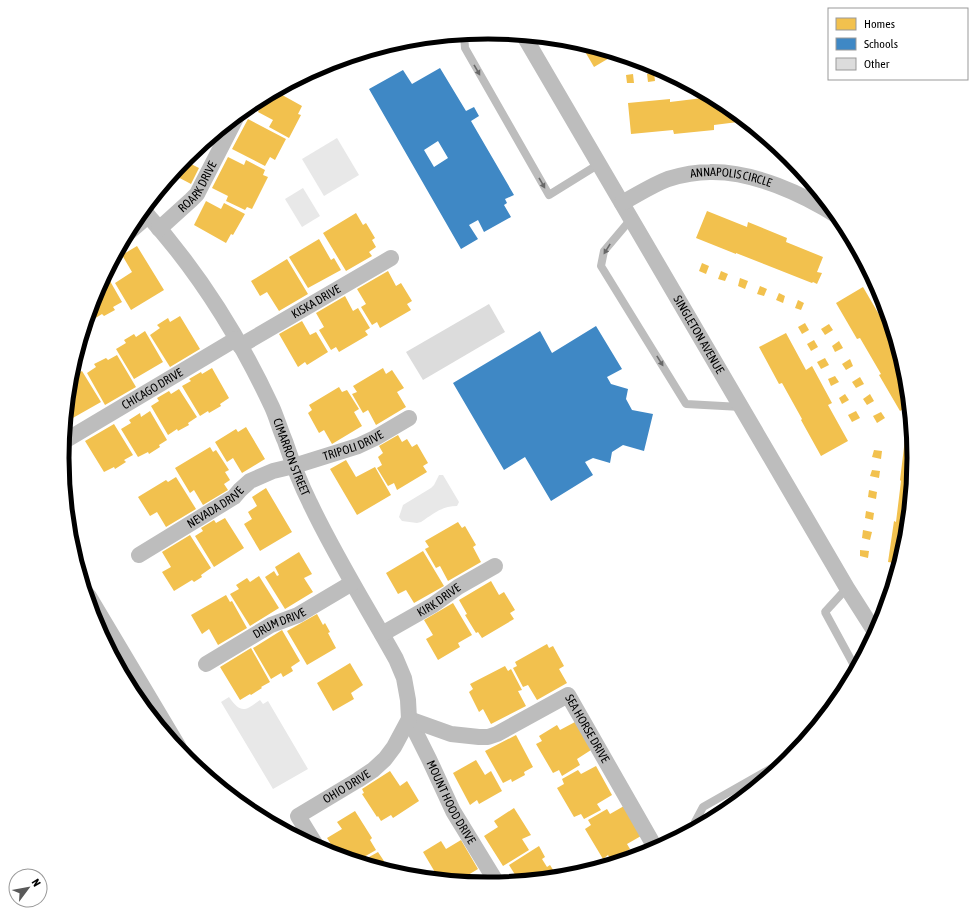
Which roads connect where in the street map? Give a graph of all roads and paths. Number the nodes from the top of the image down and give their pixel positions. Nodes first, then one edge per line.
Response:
1 (464, 40) edge
2 (527, 41) edge
3 (231, 128) edge
4 (599, 164) junction
5 (622, 203) junction
6 (824, 208) edge
7 (147, 215) edge
8 (631, 218) junction
9 (159, 228) junction
10 (391, 258) dead end
11 (238, 342) junction
12 (741, 407) junction
13 (409, 418) dead end
14 (70, 438) edge
15 (294, 466) junction
16 (139, 555) dead end
17 (495, 566) dead end
18 (352, 583) junction
19 (847, 588) junction
20 (872, 625) edge
21 (105, 628) edge
22 (382, 634) junction
23 (853, 663) edge
24 (206, 664) dead end
25 (157, 714) edge
26 (409, 719) junction
27 (766, 771) edge
28 (695, 822) edge
29 (311, 837) edge
30 (653, 843) edge
31 (493, 877) edge

1 -> 4 lane
2 - 4 street, SINGLETON AVENUE
3 - 9 street, ROARK DRIVE
4 - 5 street, SINGLETON AVENUE
5 - 6 street, ANNAPOLIS CIRCLE
5 - 8 street, SINGLETON AVENUE
7 - 9 street, CIMARRON STREET
8 - 12 street, SINGLETON AVENUE
8 -> 12 lane
9 - 11 street, CIMARRON STREET
10 - 11 street, KISKA DRIVE
11 - 14 street, CHICAGO DRIVE
11 - 15 street, CIMARRON STREET
12 - 19 street, SINGLETON AVENUE
13 - 15 street, TRIPOLI DRIVE
15 - 16 street, NEVADA DRIVE
15 - 18 street, CIMARRON STREET
17 - 22 street, KIRK DRIVE
18 - 22 street, CIMARRON STREET
18 - 24 street, DRUM DRIVE
19 - 20 street, SINGLETON AVENUE
19 - 23 lane
21 - 25 street
22 - 26 street, CIMARRON STREET
26 - 29 street, OHIO DRIVE
26 - 30 street, SEA HORSE DRIVE
26 - 31 street, MOUNT HOOD DRIVE
27 - 28 lane

